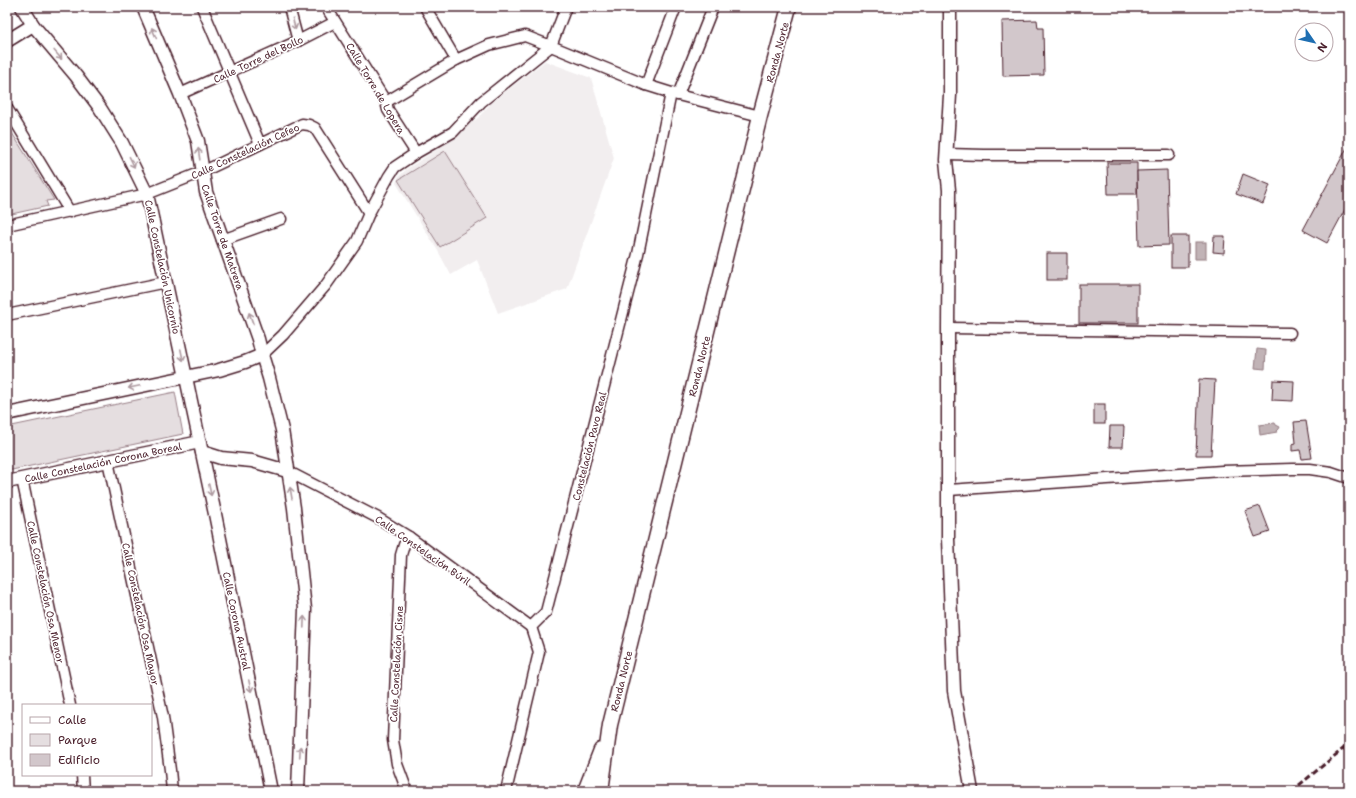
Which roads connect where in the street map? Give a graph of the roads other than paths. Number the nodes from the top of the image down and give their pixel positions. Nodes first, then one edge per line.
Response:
1 (22, 7) edge
2 (143, 7) edge
3 (202, 7) edge
4 (289, 7) edge
5 (326, 7) edge
6 (425, 7) edge
7 (566, 7) edge
8 (676, 7) edge
9 (713, 7) edge
10 (789, 7) edge
11 (950, 7) edge
12 (336, 22) junction
13 (33, 25) junction
14 (298, 40) junction
15 (7, 41) edge
16 (551, 46) junction
17 (456, 60) junction
18 (229, 72) junction
19 (646, 85) junction
20 (180, 94) junction
21 (675, 94) junction
22 (386, 102) junction
23 (7, 108) edge
24 (760, 116) junction
25 (260, 144) junction
26 (416, 153) junction
27 (947, 154) junction
28 (1169, 155) dead end
29 (202, 172) junction
30 (148, 194) junction
31 (70, 212) junction
32 (369, 213) junction
33 (281, 219) dead end
34 (7, 225) edge
35 (222, 240) junction
36 (166, 282) junction
37 (7, 316) edge
38 (948, 328) junction
39 (1290, 332) dead end
40 (262, 355) junction
41 (186, 376) junction
42 (7, 414) edge
43 (201, 447) junction
44 (108, 461) junction
45 (287, 471) junction
46 (1349, 478) edge
47 (22, 479) junction
48 (7, 482) edge
49 (949, 490) junction
50 (409, 537) junction
51 (531, 627) junction
52 (70, 704) edge
53 (610, 725) junction
54 (82, 776) edge
55 (83, 791) edge
56 (172, 791) edge
57 (271, 791) edge
58 (298, 791) edge
59 (407, 791) edge
60 (506, 791) edge
61 (585, 791) edge
62 (601, 791) edge
63 (972, 791) edge

1 - 13 street, Calle Constelación Unicornio
20 -> 2 street, Calle Torre de Matrera
3 - 18 street
4 -> 14 street
5 - 12 street, Calle Torre de Lopera
6 - 17 street
7 - 16 street
8 - 19 street
9 - 21 street, Constelación Pavo Real
10 - 24 main road, Ronda Norte
11 - 27 street
12 - 14 street, Calle Torre del Bollo
12 - 22 street, Calle Torre de Lopera
13 - 15 street
13 -> 30 street, Calle Constelación Unicornio
14 - 18 street, Calle Torre del Bollo
16 - 17 street
16 - 19 street
16 - 26 street
17 - 22 street
18 - 20 street, Calle Torre del Bollo
18 - 25 street
19 - 21 street
29 -> 20 street, Calle Torre de Matrera
21 - 24 street
21 - 51 street, Constelación Pavo Real
22 - 26 street, Calle Torre de Lopera
23 - 31 street
24 - 53 main road, Ronda Norte
25 - 29 street, Calle Constelación Cefeo
25 - 32 street, Calle Constelación Cefeo
26 - 32 street
27 - 28 street
27 - 38 street
29 - 30 street, Calle Constelación Cefeo
29 - 35 street, Calle Torre de Matrera
30 - 31 street, Calle Constelación Cefeo
30 - 36 street, Calle Constelación Unicornio
31 - 34 street, Calle Constelación Cefeo
32 - 40 street
33 - 35 street
40 -> 35 street, Calle Torre de Matrera
36 - 37 street
36 -> 41 street, Calle Constelación Unicornio
38 - 39 street
38 - 49 street
40 - 41 street
40 - 45 street, Calle Torre de Matrera
41 -> 42 street
41 - 43 street, Calle Constelación Unicornio
43 - 44 street, Calle Constelación Corona Boreal
43 - 45 street
43 -> 57 street, Calle Corona Austral
44 - 47 street, Calle Constelación Corona Boreal
44 - 56 street, Calle Constelación Osa Mayor
45 - 50 street, Calle Constelación Búril
58 -> 45 street
46 - 49 street
47 - 48 street, Calle Constelación Corona Boreal
47 - 52 street, Calle Constelación Osa Menor
49 - 63 street
50 - 51 street, Calle Constelación Búril
50 - 59 street, Calle Constelación Cisne
51 - 60 street
53 - 61 main road, Ronda Norte
53 - 62 main road, Ronda Norte
54 - 55 street

